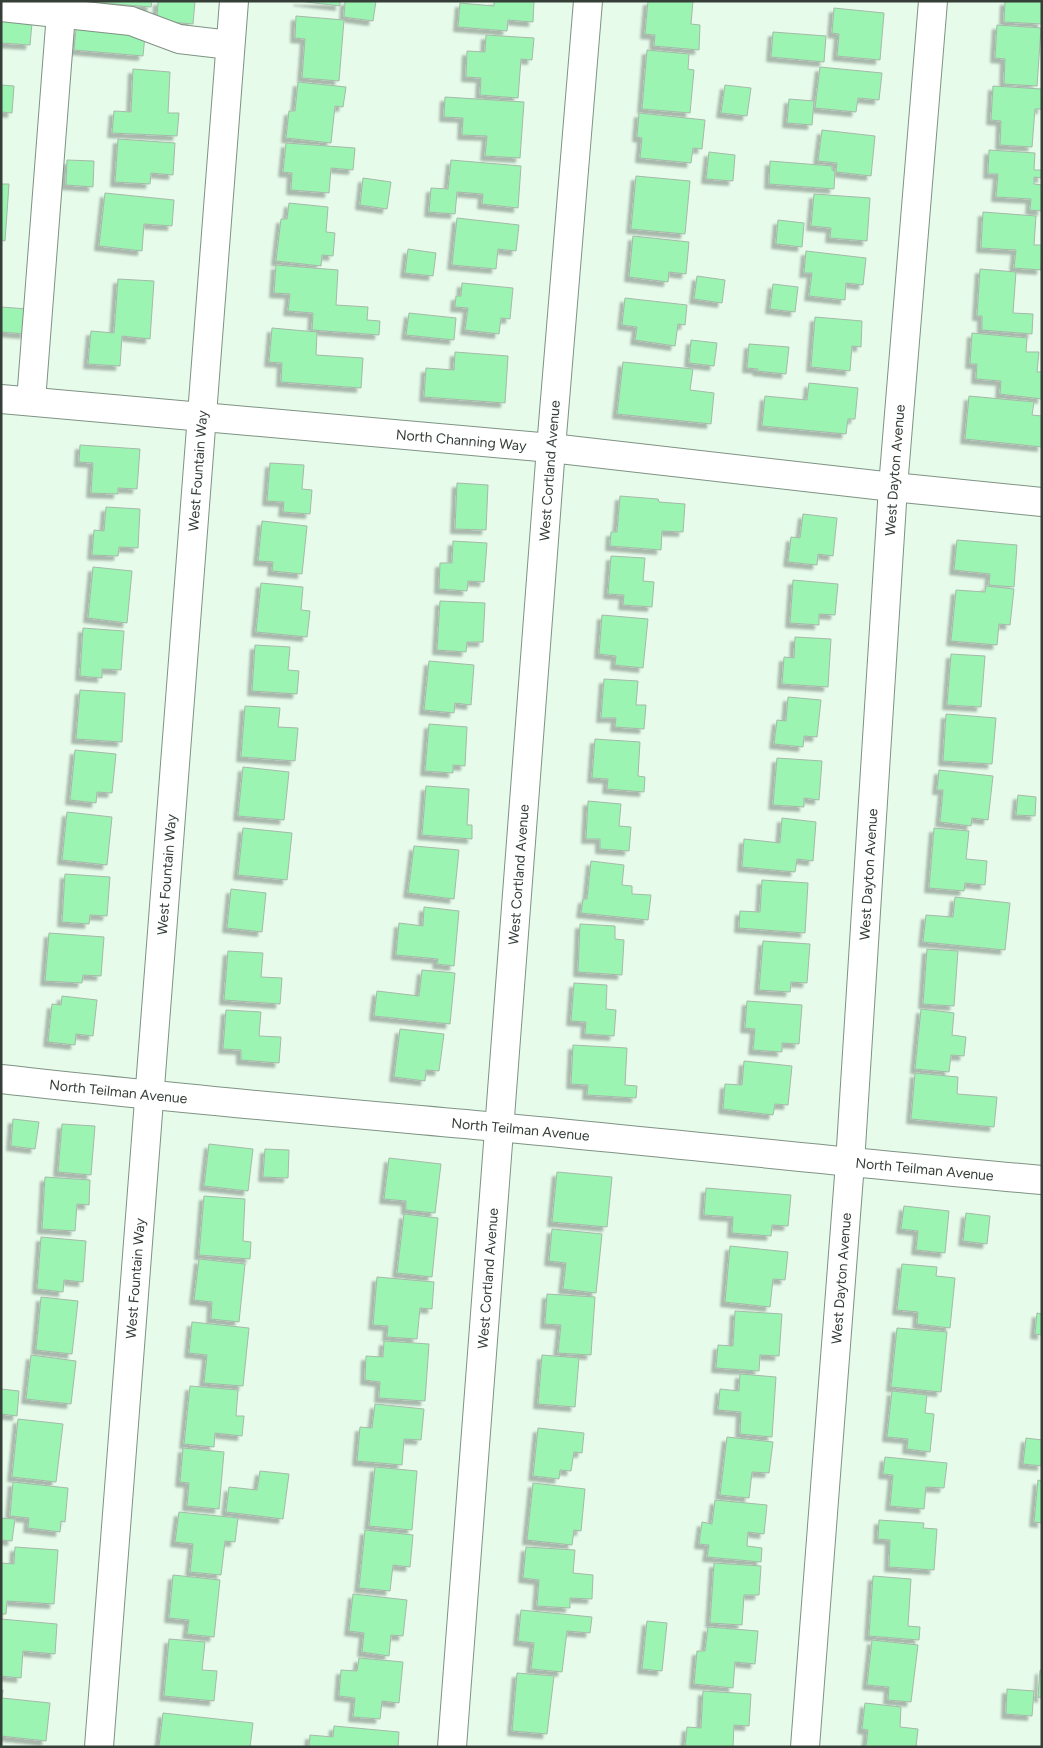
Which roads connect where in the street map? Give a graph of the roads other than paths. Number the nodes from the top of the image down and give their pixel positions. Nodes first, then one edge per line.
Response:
1 (234, 1) edge
2 (588, 1) edge
3 (934, 1) edge
4 (1, 7) edge
5 (61, 13) junction
6 (230, 45) junction
7 (1, 398) edge
8 (30, 401) junction
9 (202, 417) junction
10 (551, 448) junction
11 (893, 487) junction
12 (1042, 502) edge
13 (1, 1079) edge
14 (148, 1096) junction
15 (500, 1128) junction
16 (850, 1163) junction
17 (1042, 1180) edge
18 (99, 1747) edge
19 (452, 1747) edge
20 (805, 1747) edge

1 - 6 street, West Fountain Way
2 - 10 street, West Cortland Avenue
3 - 11 street, West Dayton Avenue
4 - 5 street
5 - 6 street
5 - 8 street
6 - 9 street, West Fountain Way
7 - 8 street, North Channing Way
8 - 9 street, North Channing Way
9 - 10 street, North Channing Way
9 - 14 street, West Fountain Way
10 - 11 street, North Channing Way
10 - 15 street, West Cortland Avenue
11 - 12 street, North Channing Way
11 - 16 street, West Dayton Avenue
13 - 14 street, North Teilman Avenue
14 - 15 street, North Teilman Avenue
14 - 18 street, West Fountain Way
15 - 16 street, North Teilman Avenue
15 - 19 street, West Cortland Avenue
16 - 17 street, North Teilman Avenue
16 - 20 street, West Dayton Avenue

